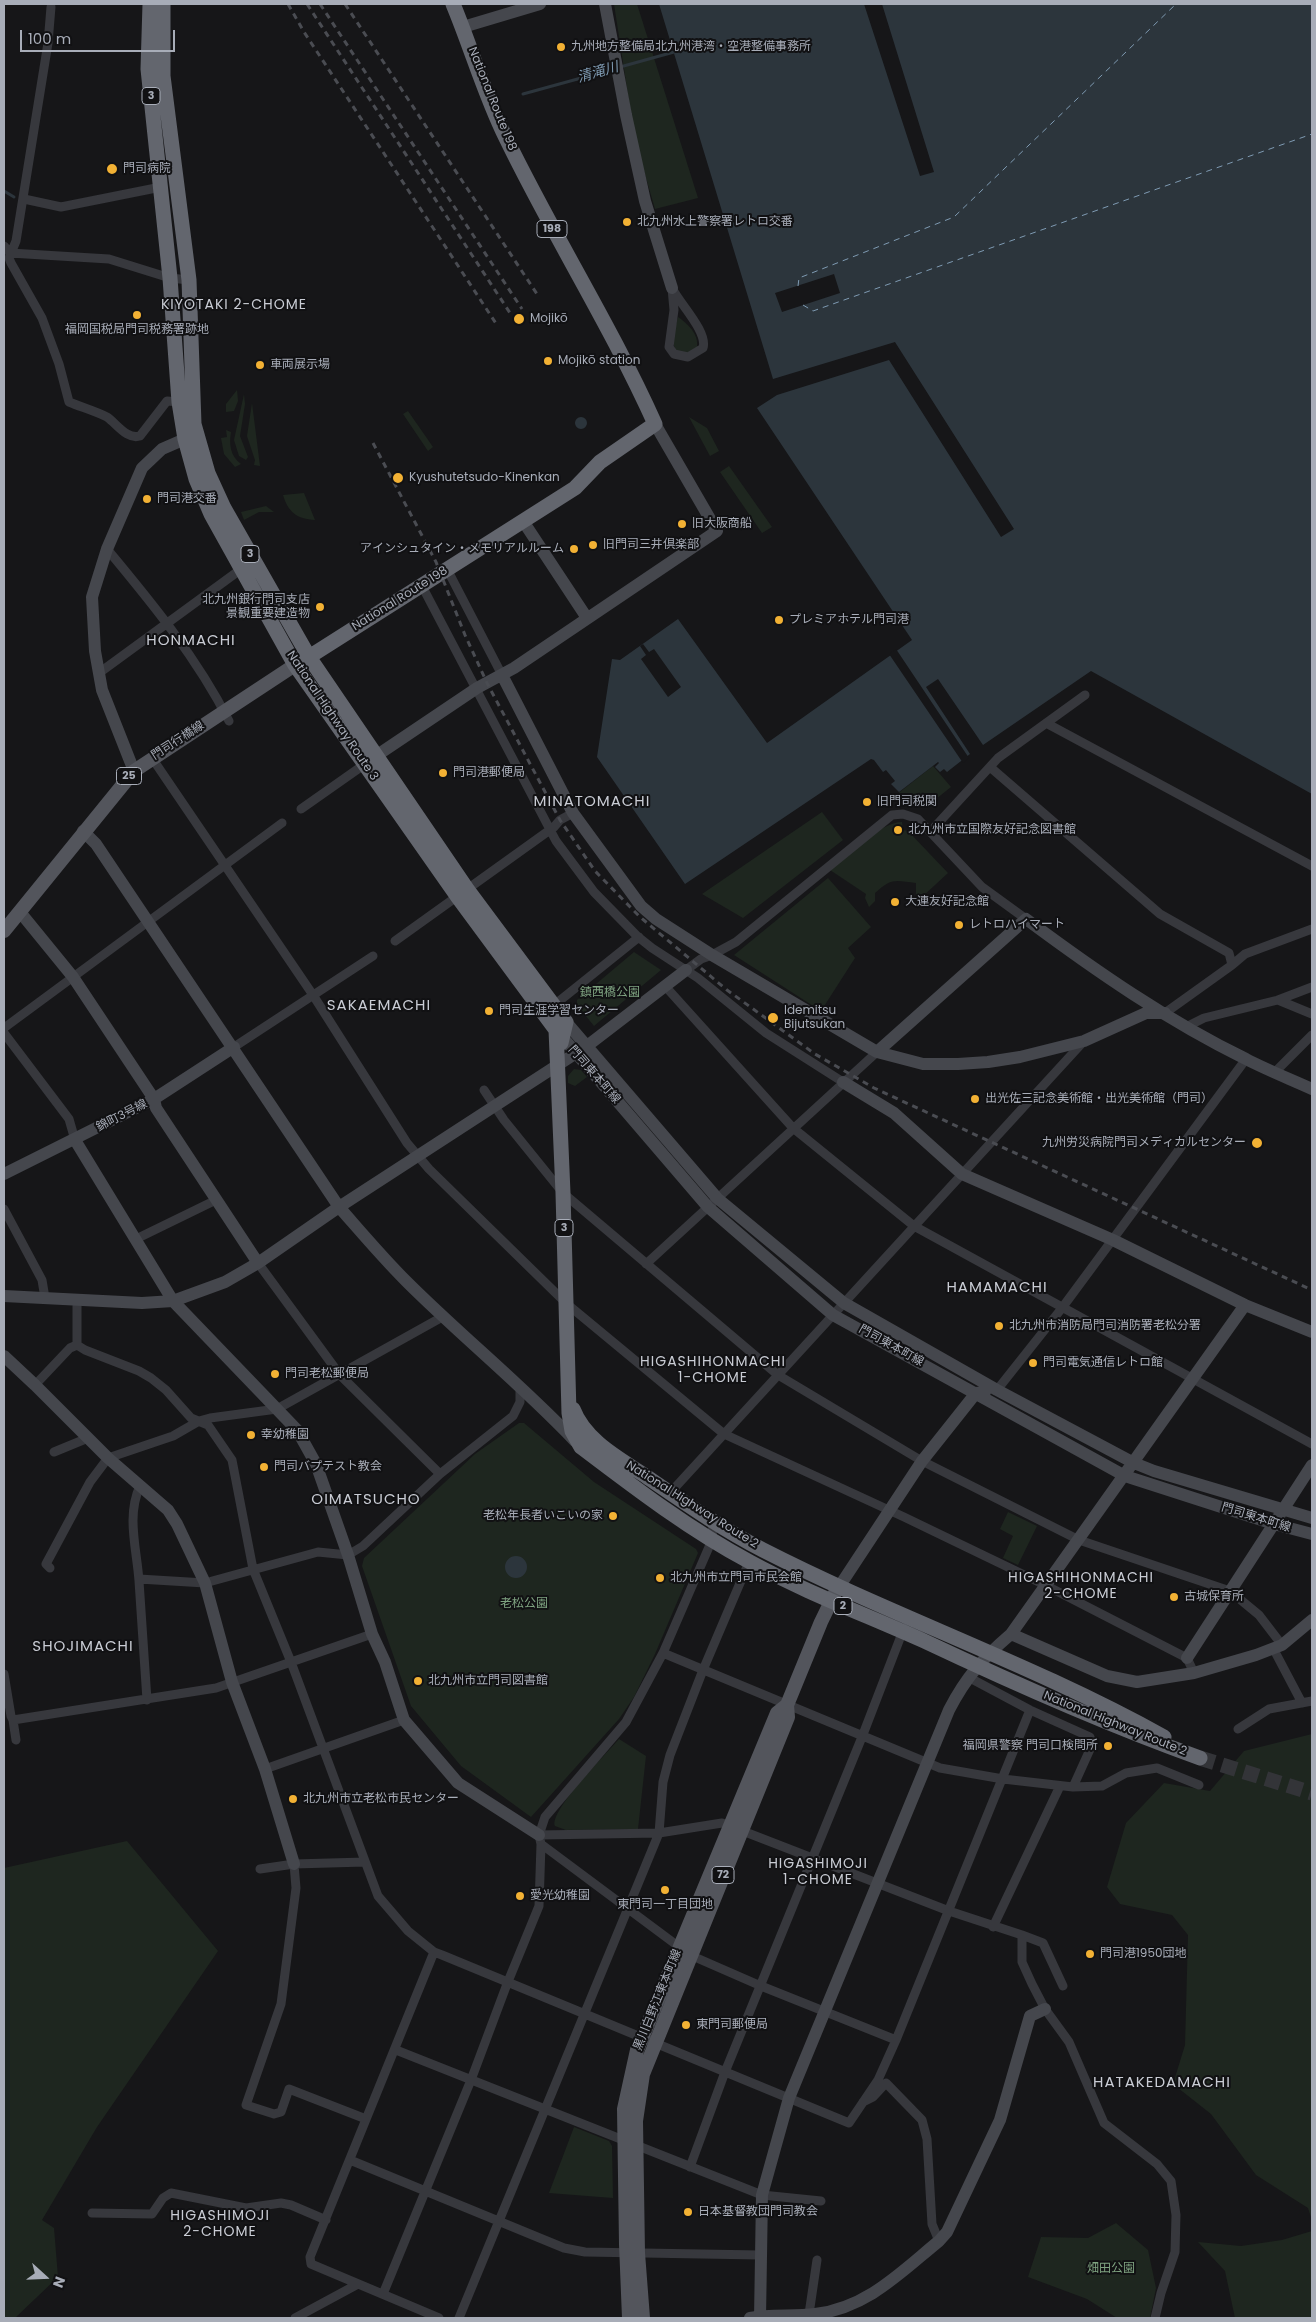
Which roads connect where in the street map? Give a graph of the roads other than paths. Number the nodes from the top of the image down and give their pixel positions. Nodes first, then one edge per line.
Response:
1 (150, 4) edge
2 (163, 4) edge
3 (452, 4) edge
4 (540, 4) edge
5 (605, 4) edge
6 (51, 7) dead end
7 (463, 27) junction
8 (161, 187) junction
9 (24, 199) junction
10 (7, 249) edge
11 (170, 278) junction
12 (189, 280) junction
13 (672, 288) junction
14 (179, 402) junction
15 (655, 424) junction
16 (185, 439) junction
17 (523, 522) junction
18 (107, 549) junction
19 (248, 564) junction
20 (447, 569) junction
21 (422, 586) junction
22 (587, 618) junction
23 (168, 623) junction
24 (309, 657) junction
25 (295, 665) junction
26 (99, 672) junction
27 (502, 675) junction
28 (477, 688) junction
29 (1086, 695) dead end
30 (226, 716) junction
31 (1046, 723) junction
32 (152, 758) junction
33 (370, 760) junction
34 (990, 767) junction
35 (134, 771) junction
36 (301, 809) dead end
37 (573, 813) junction
38 (282, 823) dead end
39 (551, 829) junction
40 (83, 831) junction
41 (931, 831) junction
42 (225, 865) junction
43 (1312, 866) edge
44 (462, 893) junction
45 (1026, 919) junction
46 (10, 920) edge
47 (148, 922) junction
48 (1312, 930) edge
49 (639, 937) junction
50 (395, 941) dead end
51 (712, 955) junction
52 (374, 956) dead end
53 (1232, 965) junction
54 (686, 970) junction
55 (73, 977) junction
56 (665, 986) junction
57 (1312, 987) edge
58 (313, 996) junction
59 (1278, 1000) junction
60 (553, 1006) junction
61 (1166, 1013) junction
62 (1312, 1014) edge
63 (1188, 1026) junction
64 (4, 1028) edge
65 (561, 1030) junction
66 (4, 1033) edge
67 (1312, 1035) edge
68 (1084, 1041) junction
69 (587, 1046) junction
70 (234, 1047) junction
71 (877, 1052) junction
72 (576, 1054) junction
73 (1246, 1059) junction
74 (556, 1066) junction
75 (1275, 1072) junction
76 (843, 1082) junction
77 (1312, 1089) edge
78 (484, 1090) dead end
79 (154, 1099) junction
80 (494, 1106) junction
81 (793, 1128) junction
82 (75, 1140) junction
83 (418, 1156) junction
84 (4, 1174) edge
85 (962, 1174) junction
86 (563, 1193) junction
87 (216, 1200) junction
88 (713, 1202) junction
89 (339, 1207) junction
90 (4, 1209) edge
91 (914, 1226) junction
92 (136, 1239) junction
93 (1113, 1240) junction
94 (258, 1263) junction
95 (646, 1264) junction
96 (4, 1296) edge
97 (45, 1298) junction
98 (77, 1300) junction
99 (173, 1301) junction
100 (844, 1303) junction
101 (566, 1304) junction
102 (1246, 1305) junction
103 (1062, 1308) junction
104 (833, 1315) junction
105 (444, 1316) junction
106 (1312, 1332) edge
107 (77, 1345) junction
108 (4, 1356) edge
109 (340, 1375) junction
110 (778, 1375) junction
111 (1193, 1380) junction
112 (35, 1384) junction
113 (520, 1386) junction
114 (569, 1390) junction
115 (997, 1390) junction
116 (976, 1393) junction
117 (540, 1404) junction
118 (277, 1409) junction
119 (199, 1421) junction
120 (570, 1424) junction
121 (724, 1434) junction
122 (88, 1438) junction
123 (585, 1441) junction
124 (1312, 1444) edge
125 (54, 1452) dead end
126 (108, 1458) junction
127 (922, 1461) junction
128 (1134, 1463) junction
129 (1312, 1465) edge
130 (440, 1474) junction
131 (1125, 1476) junction
132 (140, 1486) junction
133 (670, 1493) junction
134 (1284, 1508) junction
135 (890, 1510) junction
136 (1312, 1518) edge
137 (713, 1521) junction
138 (1274, 1524) junction
139 (730, 1532) junction
140 (1312, 1534) edge
141 (712, 1540) junction
142 (1079, 1540) junction
143 (348, 1555) junction
144 (749, 1562) junction
145 (50, 1568) dead end
146 (253, 1569) junction
147 (139, 1579) junction
148 (205, 1583) junction
149 (1045, 1585) junction
150 (839, 1587) junction
151 (1230, 1591) junction
152 (830, 1601) junction
153 (908, 1617) junction
154 (1312, 1620) edge
155 (903, 1632) junction
156 (372, 1634) junction
157 (1011, 1634) junction
158 (1277, 1646) junction
159 (663, 1653) junction
160 (989, 1653) junction
161 (1187, 1658) junction
162 (291, 1662) junction
163 (703, 1670) junction
164 (972, 1671) junction
165 (1194, 1673) junction
166 (4, 1674) edge
167 (232, 1682) junction
168 (147, 1700) junction
169 (1312, 1701) edge
170 (1302, 1703) junction
171 (787, 1705) junction
172 (1030, 1710) junction
173 (13, 1720) junction
174 (404, 1720) junction
175 (1238, 1729) dead end
176 (862, 1737) junction
177 (16, 1740) dead end
178 (323, 1747) junction
179 (927, 1763) junction
180 (266, 1769) junction
181 (1003, 1779) junction
182 (1198, 1785) dead end
183 (1060, 1786) junction
184 (1073, 1787) junction
185 (736, 1827) junction
186 (658, 1833) junction
187 (540, 1839) junction
188 (812, 1859) junction
189 (365, 1862) junction
190 (294, 1864) junction
191 (260, 1869) dead end
192 (877, 1884) junction
193 (628, 1910) junction
194 (949, 1911) junction
195 (992, 1927) junction
196 (1022, 1935) junction
197 (684, 1951) junction
198 (434, 1952) junction
199 (507, 1984) junction
200 (761, 1986) junction
201 (1062, 1986) dead end
202 (1045, 2009) junction
203 (825, 2010) junction
204 (584, 2015) junction
205 (896, 2040) junction
206 (647, 2041) junction
207 (396, 2050) junction
208 (725, 2072) junction
209 (471, 2080) junction
210 (789, 2098) junction
211 (860, 2104) junction
212 (546, 2110) junction
213 (366, 2119) junction
214 (631, 2144) junction
215 (350, 2160) junction
216 (690, 2167) junction
217 (425, 2189) junction
218 (762, 2195) junction
219 (821, 2201) dead end
220 (92, 2214) dead end
221 (326, 2220) junction
222 (499, 2220) junction
223 (939, 2241) junction
224 (632, 2252) junction
225 (760, 2255) junction
226 (817, 2260) dead end
227 (358, 2284) junction
228 (383, 2294) junction
229 (815, 2316) edge
230 (295, 2318) edge
231 (439, 2318) edge
232 (459, 2318) edge
233 (629, 2318) edge
234 (643, 2318) edge
235 (757, 2318) edge
236 (1155, 2318) edge

1 - 8 highway, National Highway Route 3 / 3
2 - 12 highway, National Highway Route 3 / 3
3 - 7 highway, National Route 198
4 - 7 street
5 - 13 street
6 - 9 street
7 - 15 highway, National Route 198 / 198
8 - 9 street
8 - 11 highway, National Highway Route 3 / 3
9 - 10 street
10 - 11 street
10 - 14 street
11 - 12 street
11 - 14 highway, National Highway Route 3 / 3
12 - 19 highway, National Highway Route 3 / 3
13 - 13 street
14 - 16 highway, National Highway Route 3 / 3
15 - 17 highway, National Route 198
15 - 22 street
16 - 18 street
16 - 19 highway, National Highway Route 3 / 3
17 - 20 highway, National Route 198
17 - 22 street
18 - 23 street
18 - 26 street
19 - 23 street
19 - 24 highway, National Highway Route 3 / 3
19 - 25 highway, National Highway Route 3 / 3
20 - 21 highway, National Route 198
20 - 27 street
21 - 24 highway, National Route 198
21 - 28 street
22 - 27 street
23 - 26 street
23 - 30 street
24 - 25 highway, National Route 198
24 - 33 highway, National Highway Route 3 / 3
25 - 30 main road, 門司行橋線 / 25
25 - 33 highway, National Highway Route 3 / 3
26 - 35 street
27 - 28 street
27 - 37 street
28 - 33 street
28 - 39 street
29 - 31 street
30 - 32 main road, 門司行橋線 / 25
31 - 34 street
31 - 43 street
32 - 35 main road, 門司行橋線 / 25
32 - 42 street
33 - 36 street
33 - 44 highway, National Highway Route 3 / 3
34 - 41 street
34 - 53 street
35 - 40 main road, 門司行橋線 / 25
37 - 39 street
37 - 51 street
38 - 42 street
39 - 44 street
39 - 49 street
40 - 46 main road, 門司行橋線 / 25
40 - 47 street
41 - 45 street
41 - 51 street
42 - 47 street
42 - 58 street
44 - 50 street
44 - 60 highway, National Highway Route 3 / 3
44 - 65 highway, National Highway Route 3 / 3
45 - 61 street
45 - 71 street
46 - 55 street
47 - 55 street
47 - 70 street
48 - 53 street
49 - 54 street
49 - 60 street
51 - 54 street
51 - 71 street
52 - 58 street
53 - 61 street
54 - 56 street
54 - 76 street
55 - 64 street
55 - 79 street
56 - 69 street
56 - 81 street
57 - 59 street
58 - 70 street
58 - 83 street
59 - 62 street
59 - 63 street
60 - 65 highway, National Highway Route 3 / 3
61 - 63 street
61 - 68 street
63 - 73 street
65 - 69 street, 門司東本町線
65 - 72 street, 門司東本町線
65 - 74 highway, 3
66 - 82 street
67 - 75 street
68 - 71 street
68 - 85 street
69 - 72 street
69 - 88 street, 門司東本町線
70 - 79 street, 錦町3号線
70 - 89 street
71 - 76 street
72 - 74 street
72 - 88 street, 門司東本町線
73 - 75 street
73 - 93 street
74 - 80 street
74 - 86 highway, 3
75 - 77 street
76 - 81 street
76 - 85 street
78 - 80 street
79 - 82 street, 錦町3号線
79 - 87 street
80 - 83 street
80 - 86 street
81 - 88 street
81 - 91 street
82 - 84 street, 錦町3号線
82 - 92 street
83 - 89 street
83 - 101 street
85 - 91 street
85 - 93 street
86 - 95 street
86 - 101 highway, 3
87 - 92 street
87 - 94 street
88 - 95 street
88 - 100 street, 門司東本町線
88 - 104 street, 門司東本町線
89 - 94 street
89 - 105 street
90 - 97 street
91 - 100 street
91 - 103 street
92 - 99 street
93 - 102 street
93 - 103 street
94 - 99 street
94 - 109 street
95 - 110 street
96 - 97 street
97 - 98 street
98 - 99 street
98 - 107 street
99 - 118 street
100 - 104 street
100 - 115 street, 門司東本町線
101 - 114 highway, 3
101 - 121 street
102 - 106 street
102 - 111 street
103 - 111 street
103 - 115 street
104 - 110 street
104 - 116 street, 門司東本町線
105 - 109 street
105 - 113 street
107 - 112 street
107 - 119 street
108 - 112 street
109 - 118 street
109 - 130 street
110 - 121 street
110 - 127 street
111 - 124 street
111 - 128 street
112 - 122 street
113 - 117 street
113 - 130 street
114 - 120 highway, 3
114 - 123 highway, 3
115 - 116 street
115 - 128 street, 門司東本町線
116 - 127 street
116 - 131 street, 門司東本町線
117 - 120 street
117 - 123 street
118 - 119 street
118 - 143 street
119 - 126 street
119 - 146 street
120 - 123 highway, 3
121 - 133 street
121 - 135 street
122 - 125 street
122 - 126 street
123 - 133 highway, National Highway Route 2 / 2
123 - 141 highway, National Highway Route 2 / 2
126 - 132 street
126 - 145 street
127 - 135 street
127 - 142 street
128 - 131 street
128 - 134 street, 門司東本町線
129 - 134 street
130 - 143 street
131 - 138 street, 門司東本町線
131 - 142 street
132 - 147 street
132 - 148 street
133 - 137 highway, National Highway Route 2 / 2
134 - 136 street, 門司東本町線
134 - 138 street
135 - 149 street
135 - 150 street
137 - 139 highway, National Highway Route 2 / 2
137 - 141 street
138 - 140 street, 門司東本町線
138 - 151 street
139 - 141 street
139 - 150 highway, National Highway Route 2 / 2
141 - 144 highway, National Highway Route 2 / 2
141 - 159 street
142 - 149 street
142 - 151 street
143 - 146 street
143 - 156 street
144 - 152 highway, National Highway Route 2 / 2
144 - 163 street
146 - 148 street
146 - 162 street
147 - 148 street
147 - 168 street
148 - 167 street
149 - 157 street
149 - 161 street
150 - 152 main road, 黒川白野江東本町線 / 72
150 - 153 highway, National Highway Route 2 / 2
151 - 158 street
151 - 161 street
152 - 155 highway, National Highway Route 2 / 2
152 - 171 main road, 黒川白野江東本町線 / 72
153 - 155 street
153 - 160 highway, National Highway Route 2 / 2
154 - 158 street
155 - 164 highway, National Highway Route 2 / 2
155 - 176 street
156 - 162 street
156 - 174 street
157 - 160 street
157 - 165 street
158 - 165 street
158 - 170 street
159 - 163 street
159 - 187 street
160 - 164 street
160 - 164 highway, National Highway Route 2 / 2
161 - 165 street
162 - 167 street
162 - 178 street
163 - 171 street
163 - 186 street
164 - 172 street
164 - 179 street
166 - 173 street
167 - 168 street
167 - 180 street
168 - 173 street
169 - 170 street
170 - 175 street
171 - 176 street
171 - 185 main road, 黒川白野江東本町線 / 72
172 - 181 street
172 - 184 street
173 - 177 street
174 - 178 street
174 - 187 street
176 - 179 street
176 - 188 street
178 - 180 street
178 - 189 street
179 - 181 street
179 - 192 street
180 - 190 street
181 - 183 street
181 - 194 street
182 - 184 street
183 - 184 street
183 - 195 street
185 - 186 street
185 - 188 street
185 - 197 main road, 黒川白野江東本町線 / 72
186 - 187 street
186 - 193 street
187 - 193 street
187 - 199 street
188 - 192 street
188 - 200 street
189 - 190 street
189 - 198 street
190 - 191 street
190 - 213 street
192 - 194 street
192 - 203 street
193 - 197 street
193 - 204 street
194 - 195 street
194 - 205 street
195 - 196 street
196 - 201 street
196 - 202 street
197 - 200 street
197 - 206 main road, 黒川白野江東本町線 / 72
198 - 199 street
198 - 207 street
199 - 204 street
199 - 209 street
200 - 203 street
200 - 208 street
202 - 223 street
202 - 236 street
203 - 205 street
203 - 210 street
204 - 206 street
204 - 212 street
205 - 211 street
206 - 208 street
206 - 214 main road, 黒川白野江東本町線 / 72
207 - 209 street
207 - 213 street
208 - 210 street
208 - 216 street
209 - 212 street
209 - 217 street
210 - 211 street
210 - 218 street
211 - 223 street
212 - 214 street
212 - 222 street
213 - 215 street
214 - 216 street
214 - 224 main road, 黒川白野江東本町線 / 72
215 - 217 street
215 - 221 street
216 - 218 street
217 - 222 street
217 - 228 street
218 - 219 street
218 - 225 street
220 - 221 street
221 - 227 street
222 - 224 street
222 - 232 street
223 - 229 street
224 - 225 street
224 - 233 main road, 黒川白野江東本町線 / 72
224 - 234 main road, 黒川白野江東本町線 / 72
225 - 235 street
226 - 229 street
227 - 228 street
227 - 230 street
228 - 231 street
229 - 235 street

